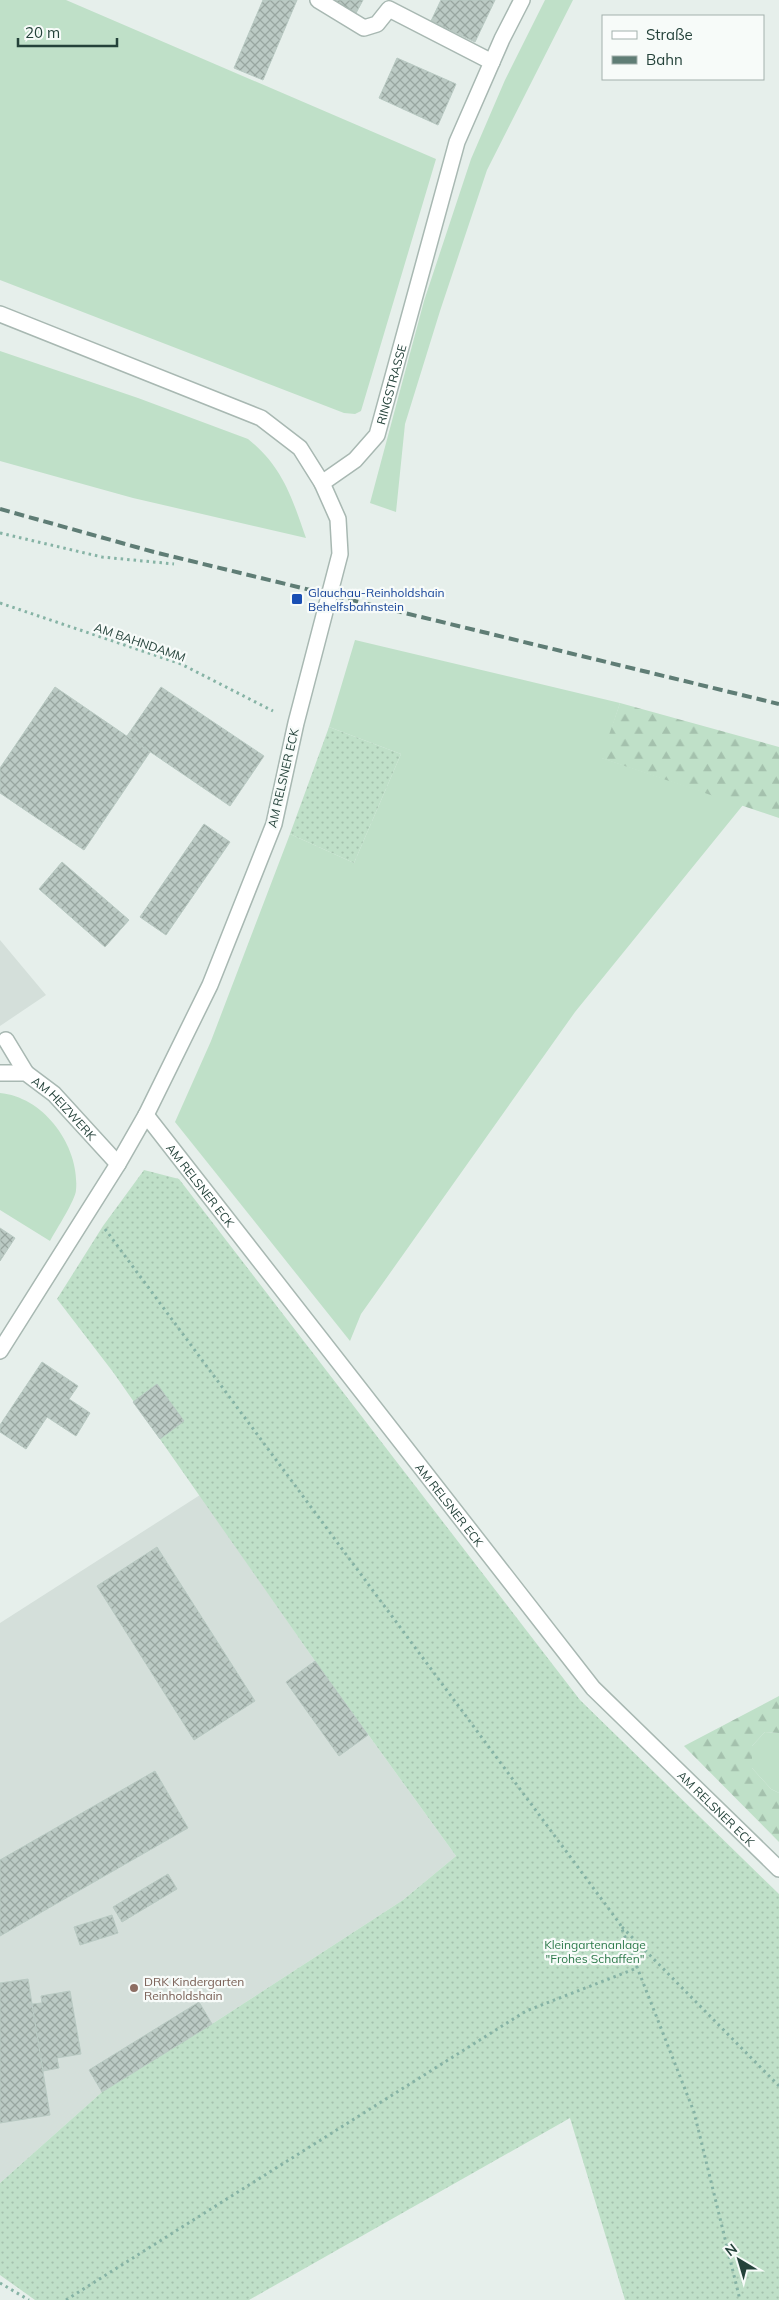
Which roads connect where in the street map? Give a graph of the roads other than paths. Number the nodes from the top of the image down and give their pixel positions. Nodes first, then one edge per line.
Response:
1 (318, 0) edge
2 (522, 0) edge
3 (492, 62) junction
4 (0, 314) edge
5 (322, 483) junction
6 (6, 1040) dead end
7 (26, 1072) junction
8 (0, 1073) edge
9 (146, 1115) junction
10 (118, 1164) junction
11 (0, 1351) edge
12 (779, 1869) edge

1 - 3 street
2 - 3 street, RINGSTRASSE
3 - 5 street, RINGSTRASSE
4 - 5 street
5 - 9 street, AM RELSNER ECK
6 - 7 street
7 - 8 street, AM HEIZWERK
7 - 10 street, AM HEIZWERK
9 - 10 street, AM RELSNER ECK
9 - 12 street, AM RELSNER ECK
10 - 11 street, AM RELSNER ECK

